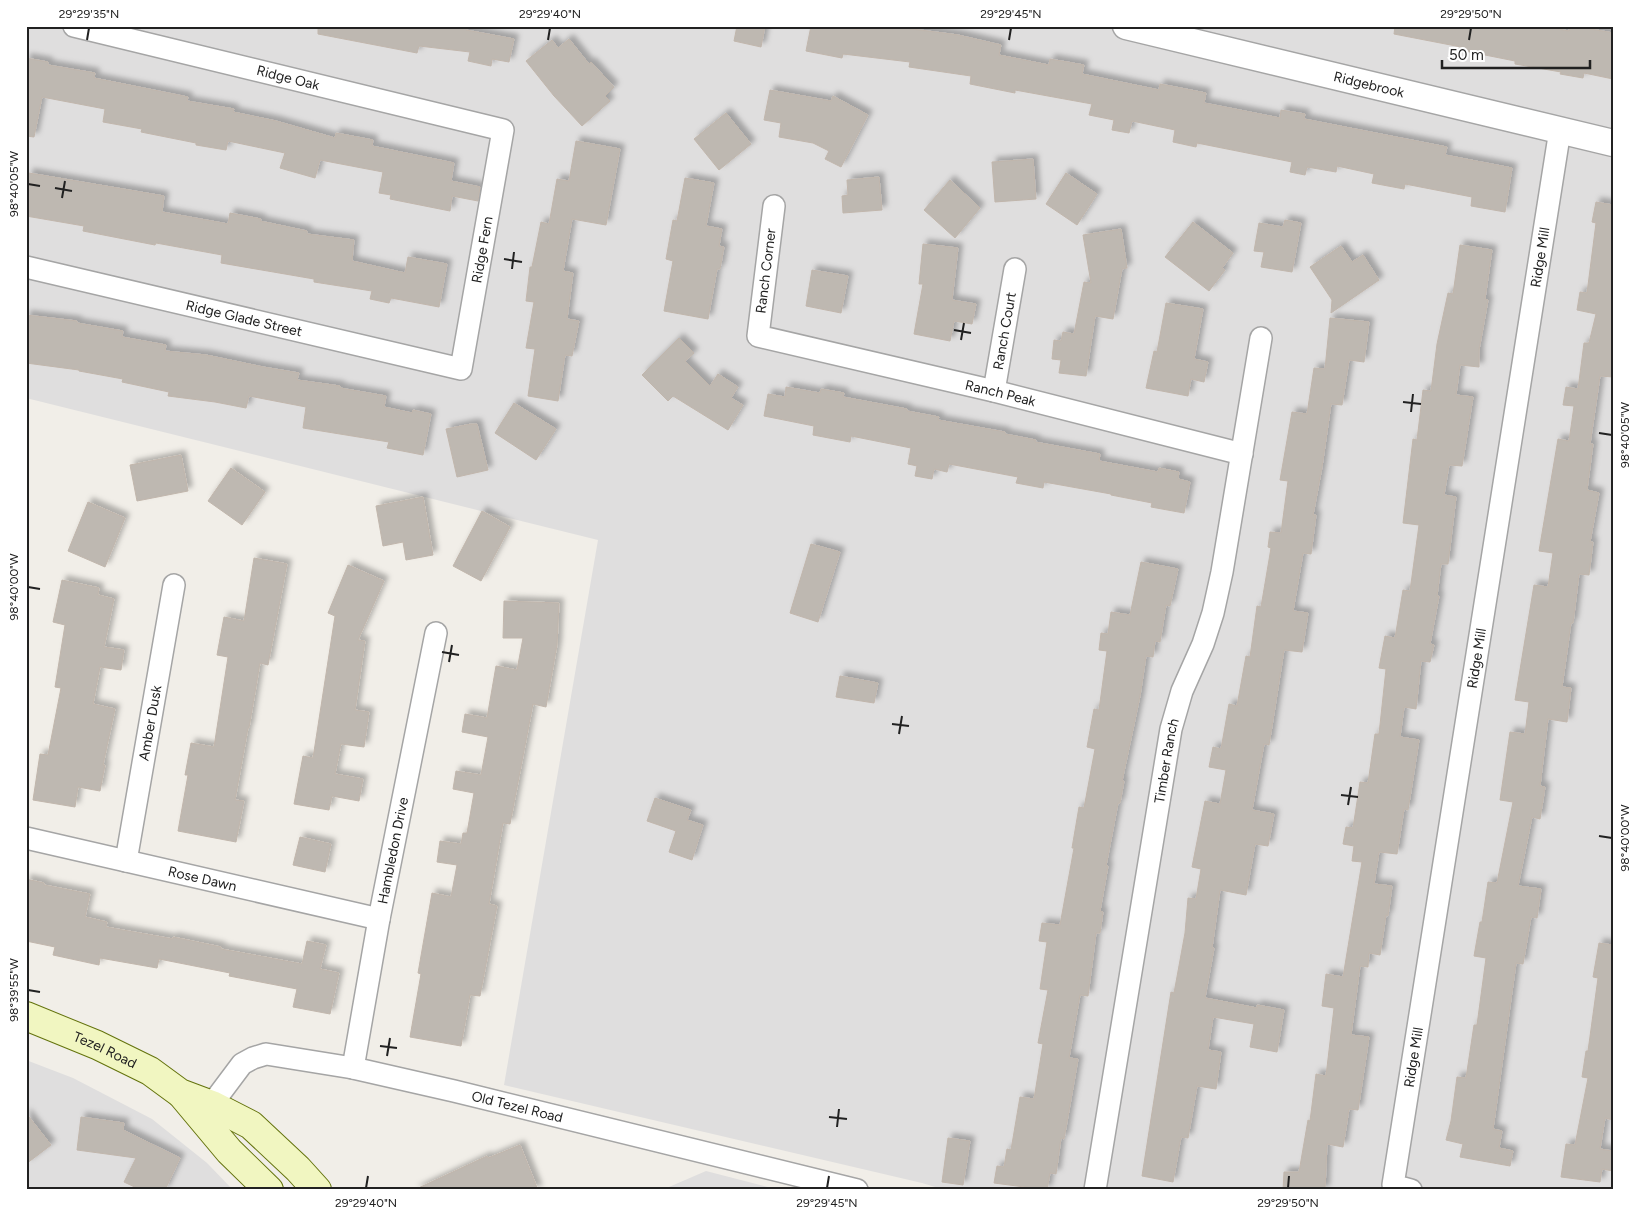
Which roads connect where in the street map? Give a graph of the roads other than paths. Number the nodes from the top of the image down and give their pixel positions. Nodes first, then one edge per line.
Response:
1 (74, 26) edge
2 (1126, 26) edge
3 (503, 130) joint
4 (1560, 130) junction
5 (1613, 143) edge
6 (774, 206) dead end
7 (26, 267) edge
8 (1015, 270) dead end
9 (758, 336) joint
10 (1261, 338) dead end
11 (461, 369) joint
12 (994, 391) junction
13 (1242, 454) junction
14 (174, 584) dead end
15 (436, 633) dead end
16 (26, 838) edge
17 (126, 861) junction
18 (379, 920) junction
19 (26, 1016) edge
20 (353, 1068) junction
21 (207, 1112) junction
22 (1402, 1188) edge
23 (269, 1190) edge
24 (317, 1190) edge
25 (857, 1190) edge
26 (1095, 1190) edge

1 - 3 street, Ridge Oak
2 - 4 street, Ridgebrook
3 - 11 street, Ridge Fern
4 - 5 street, Ridgebrook
4 - 22 street, Ridge Mill
6 - 9 street, Ranch Corner
7 - 11 street, Ridge Glade Street
8 - 12 street, Ranch Court
9 - 12 street, Ranch Peak
10 - 13 street, Timber Ranch
12 - 13 street, Ranch Peak
13 - 26 street, Timber Ranch
14 - 17 street, Amber Dusk
15 - 18 street, Hambledon Drive
16 - 17 street, Rose Dawn
17 - 18 street, Rose Dawn
18 - 20 street, Hambledon Drive
19 - 21 main road, Tezel Road
20 - 21 street, Old Tezel Road
20 - 25 street, Old Tezel Road
21 - 23 main road, Tezel Road
21 - 24 main road, Tezel Road

